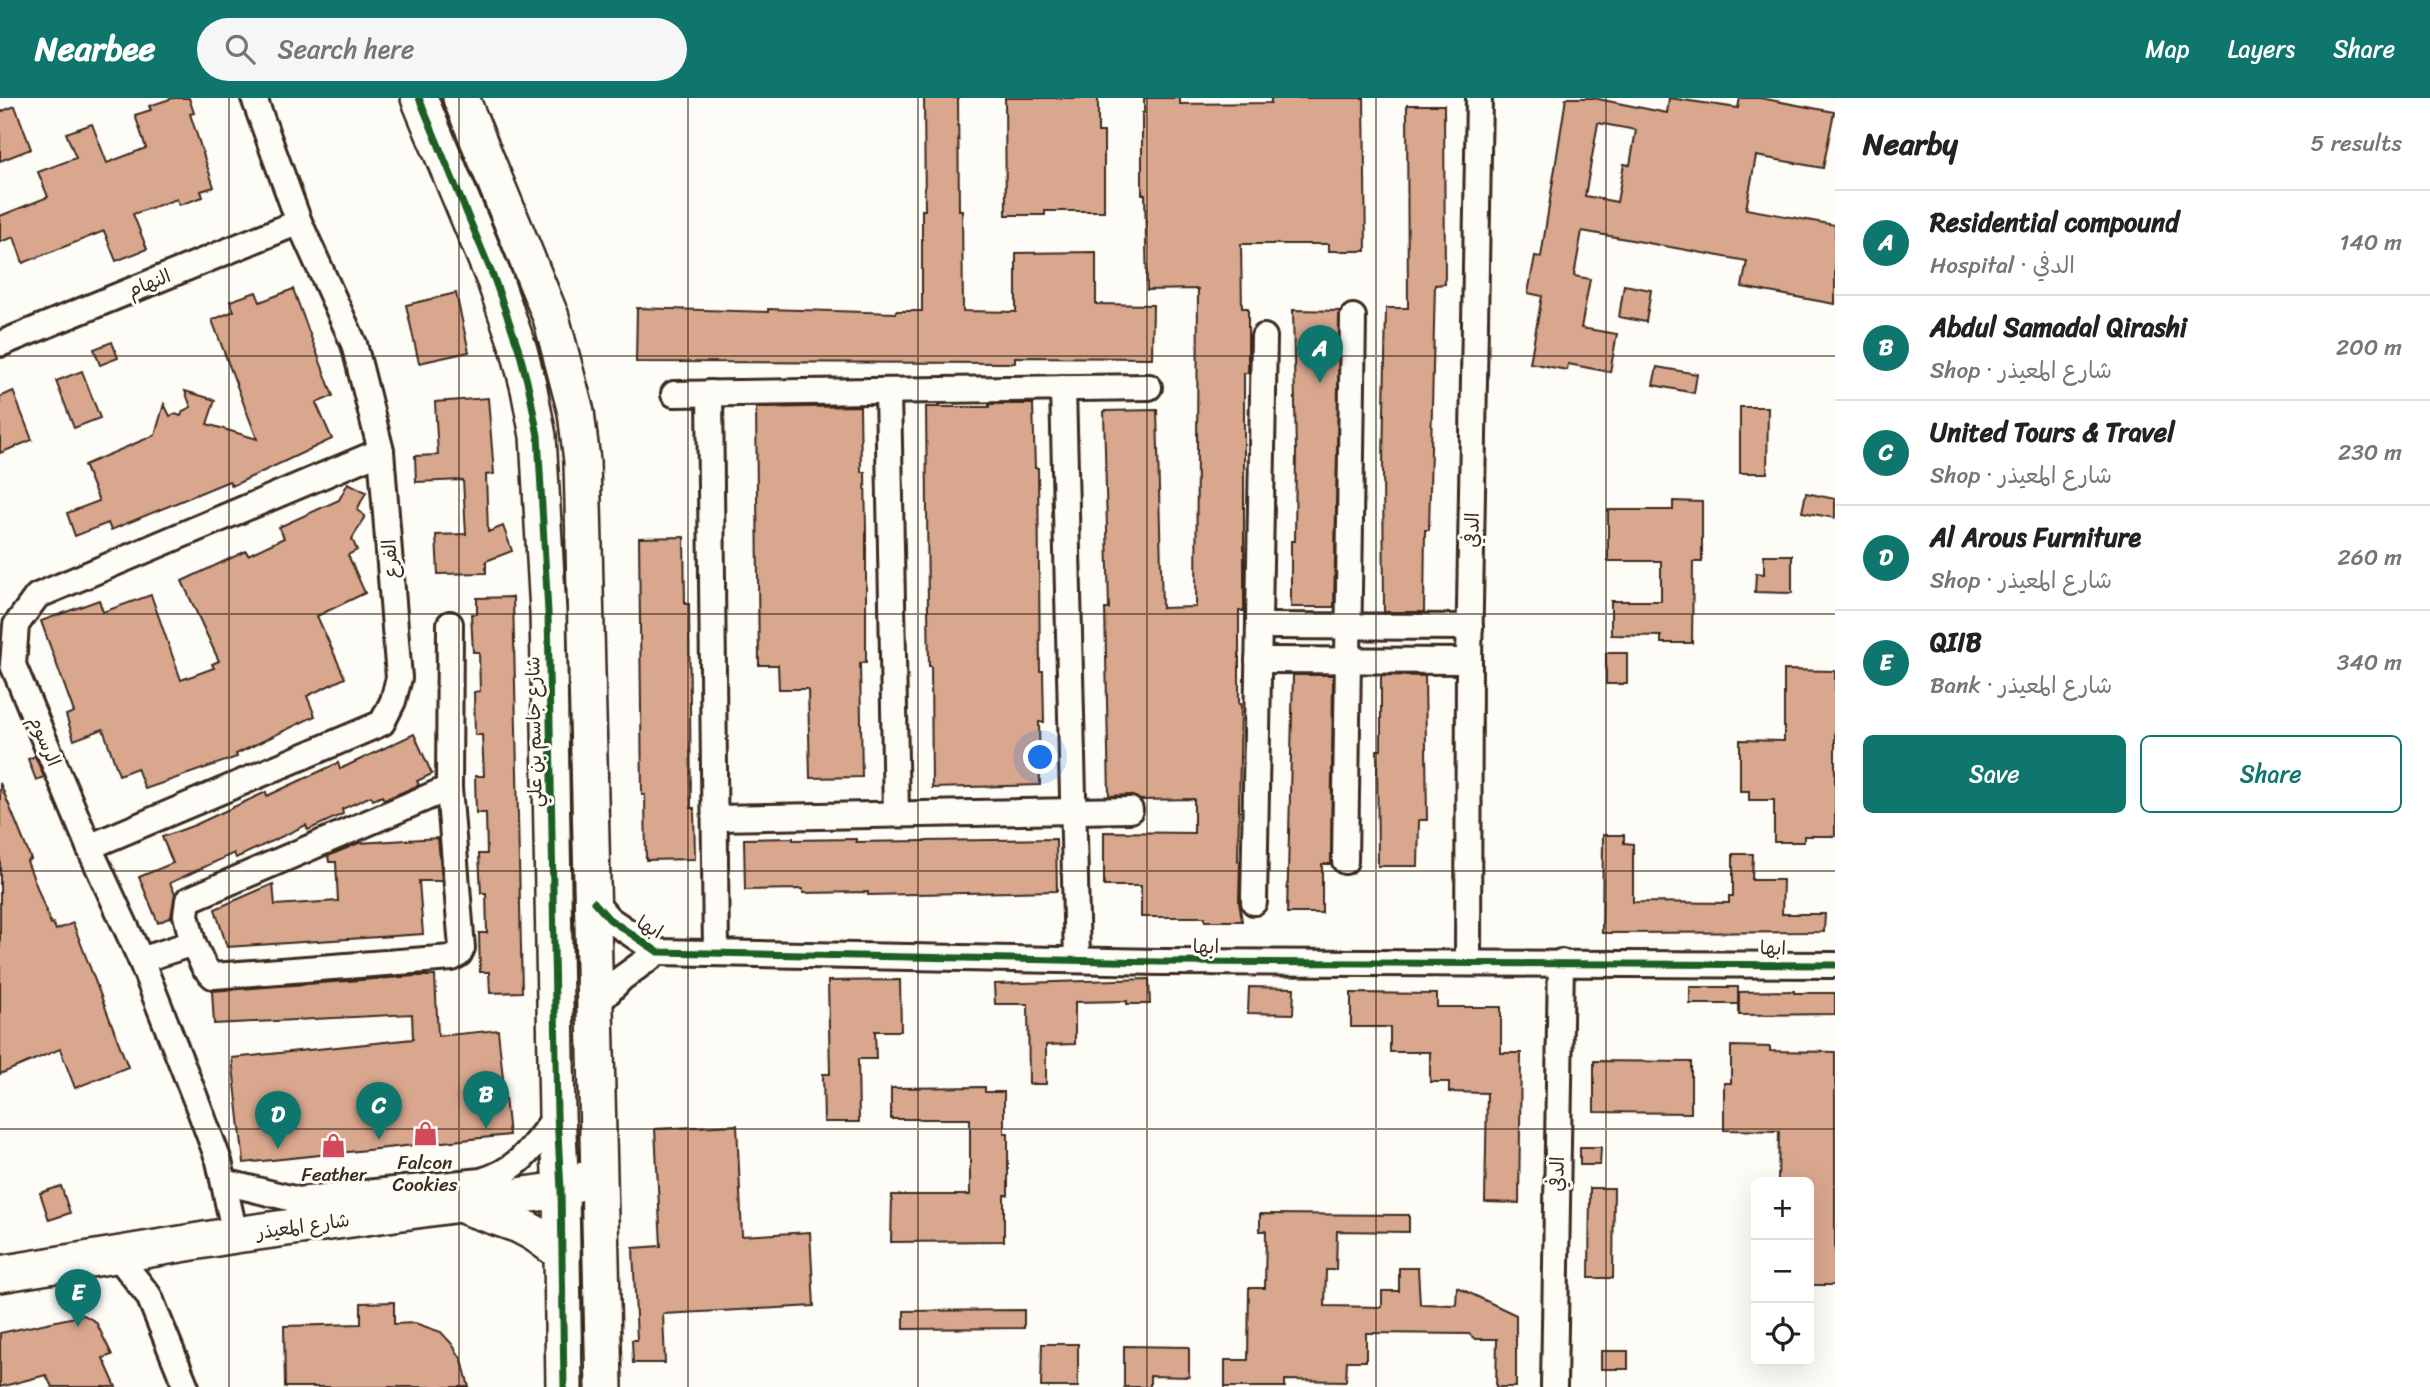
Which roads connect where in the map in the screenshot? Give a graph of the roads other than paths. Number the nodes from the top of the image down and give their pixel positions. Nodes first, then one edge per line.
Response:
1 (254, 98) edge
2 (419, 98) edge
3 (461, 98) edge
4 (1479, 98) edge
5 (299, 222) junction
6 (1353, 317) dead end
7 (1264, 337) dead end
8 (0, 344) edge
9 (1149, 387) dead end
10 (1063, 388) junction
11 (888, 391) junction
12 (674, 394) dead end
13 (710, 394) junction
14 (381, 451) junction
15 (450, 624) dead end
16 (1259, 626) junction
17 (1349, 626) junction
18 (1470, 627) junction
19 (1258, 660) junction
20 (1348, 660) junction
21 (1469, 661) junction
22 (449, 788) junction
23 (1130, 810) dead end
24 (1073, 811) junction
25 (896, 814) junction
26 (715, 818) junction
27 (89, 847) junction
28 (1345, 861) dead end
29 (594, 902) junction
30 (1254, 902) dead end
31 (194, 943) junction
32 (658, 952) junction
33 (716, 953) junction
34 (141, 960) junction
35 (1077, 960) junction
36 (1468, 962) junction
37 (1561, 962) junction
38 (1835, 965) edge
39 (596, 1005) junction
40 (557, 1115) junction
41 (600, 1165) junction
42 (223, 1182) junction
43 (561, 1190) junction
44 (460, 1205) junction
45 (236, 1235) junction
46 (152, 1248) junction
47 (562, 1253) junction
48 (116, 1254) junction
49 (0, 1274) edge
50 (149, 1296) junction
51 (186, 1387) edge
52 (564, 1387) edge
53 (604, 1387) edge
54 (1553, 1387) edge

1 - 5 street, الفرع
2 - 40 street, شارع جاسم بن علي
3 - 29 street
4 - 18 street, الدفي
5 - 8 street, النهام
5 - 14 street, الفرع
6 - 17 street
7 - 16 street
9 - 10 street
10 - 11 street
10 - 24 street
11 - 13 street
11 - 25 street
12 - 13 street
13 - 26 street
14 - 27 street, الفرع
14 - 27 street, الرسوم
15 - 22 street
16 - 17 street
16 - 19 street
17 - 18 street
17 - 20 street
18 - 21 street, الدفي
19 - 20 street
19 - 30 street
20 - 21 street
20 - 28 street
21 - 36 street, الدفي
22 - 31 street
22 - 31 street
23 - 24 street
24 - 25 street
24 - 35 street
25 - 26 street
26 - 33 street
27 - 34 street, الرسوم
29 - 32 street, ابها
29 - 39 street
31 - 34 street
32 - 33 street, ابها
32 - 39 street, ابها
33 - 35 street, ابها
34 - 42 street, الرسوم
35 - 36 street, ابها
36 - 37 street, ابها
37 - 38 street, ابها
37 - 54 street, الدفي
39 - 41 street
40 - 42 street, شارع المعيذر
40 - 43 street, شارع جاسم بن علي
41 - 43 street, شارع المعيذر
41 - 53 street
42 - 45 street, الرسوم
43 - 44 street, شارع المعيذر
43 - 47 street, شارع جاسم بن علي
44 - 45 street, شارع المعيذر
44 - 47 street
45 - 46 street, شارع المعيذر
46 - 48 street, شارع المعيذر
46 - 50 street
47 - 52 street, شارع جاسم بن علي
48 - 49 street, شارع المعيذر
48 - 50 street
50 - 51 street

